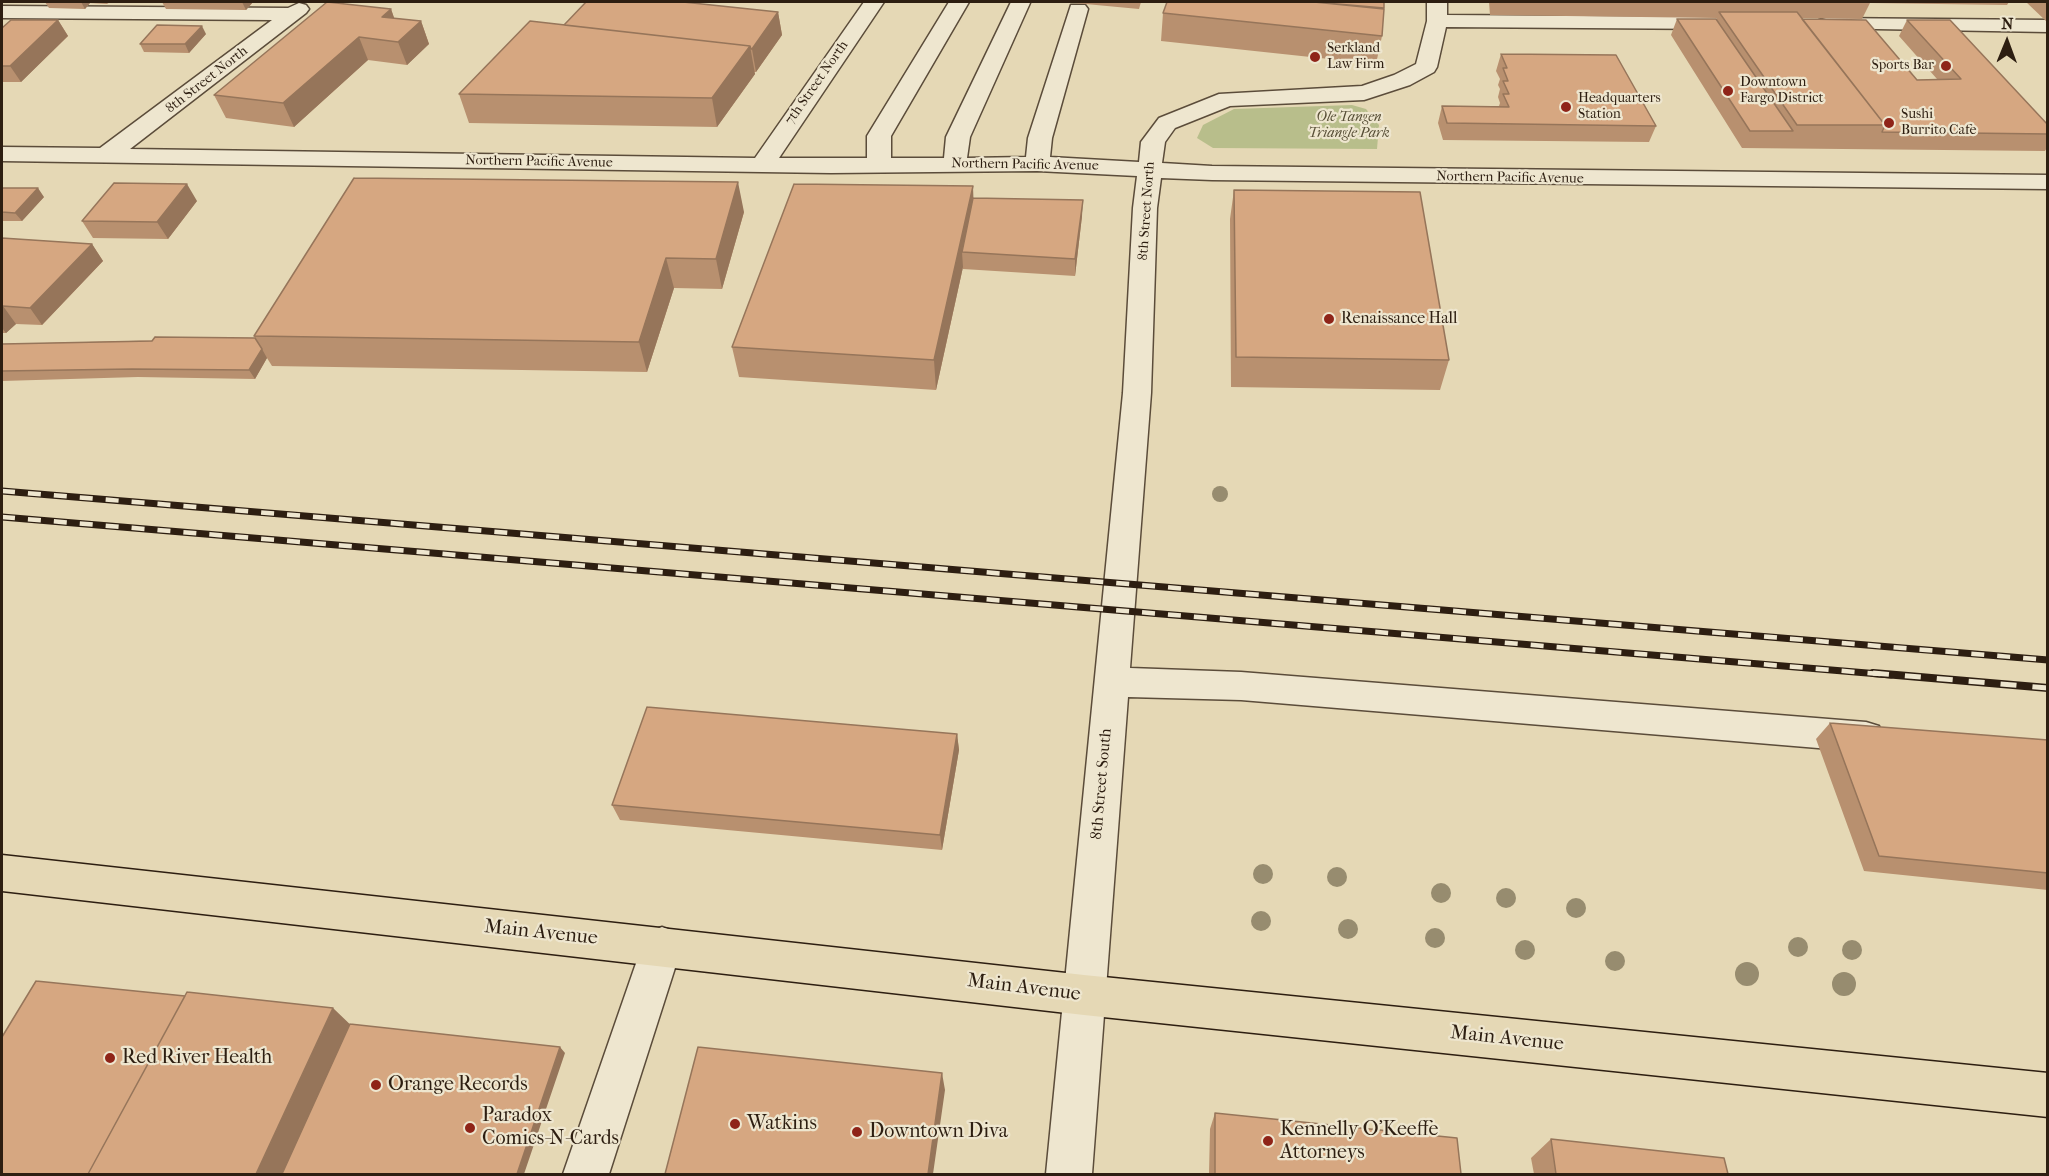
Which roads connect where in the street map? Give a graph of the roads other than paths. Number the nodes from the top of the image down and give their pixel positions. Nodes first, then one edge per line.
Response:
1 (874, 2) edge
2 (959, 2) edge
3 (1020, 3) dead end
4 (300, 8) edge
5 (1077, 9) dead end
6 (2015, 10) dead end
7 (1437, 11) edge
8 (2, 12) edge
9 (1744, 24) edge
10 (1803, 24) edge
11 (2039, 26) edge
12 (2, 154) edge
13 (105, 156) junction
14 (955, 163) junction
15 (879, 164) junction
16 (1037, 164) junction
17 (762, 165) junction
18 (1148, 171) junction
19 (2048, 182) edge
20 (1137, 393) joint
21 (1111, 682) junction
22 (1895, 740) edge
23 (5, 879) edge
24 (662, 946) junction
25 (1084, 995) junction
26 (2048, 1095) edge
27 (586, 1174) edge
28 (1069, 1174) edge

1 - 17 street, 7th Street North
2 - 15 street
3 - 14 street
4 - 8 street
4 - 13 street, 8th Street North
5 - 16 street
6 - 11 street
7 - 9 street
7 - 18 street, 8th Street North
10 - 11 street
12 - 13 street, Northern Pacific Avenue
13 - 17 street, Northern Pacific Avenue
14 - 15 street, Northern Pacific Avenue
14 - 16 street, Northern Pacific Avenue
15 - 17 street, Northern Pacific Avenue
16 - 18 street, Northern Pacific Avenue
18 - 19 street, Northern Pacific Avenue
18 - 20 street, 8th Street North
20 - 21 street, 8th Street South
21 - 22 street
21 - 25 street, 8th Street South
23 - 24 main road, Main Avenue
24 - 25 main road, Main Avenue
24 - 27 street
25 - 26 main road, Main Avenue
25 - 28 street, 8th Street South

